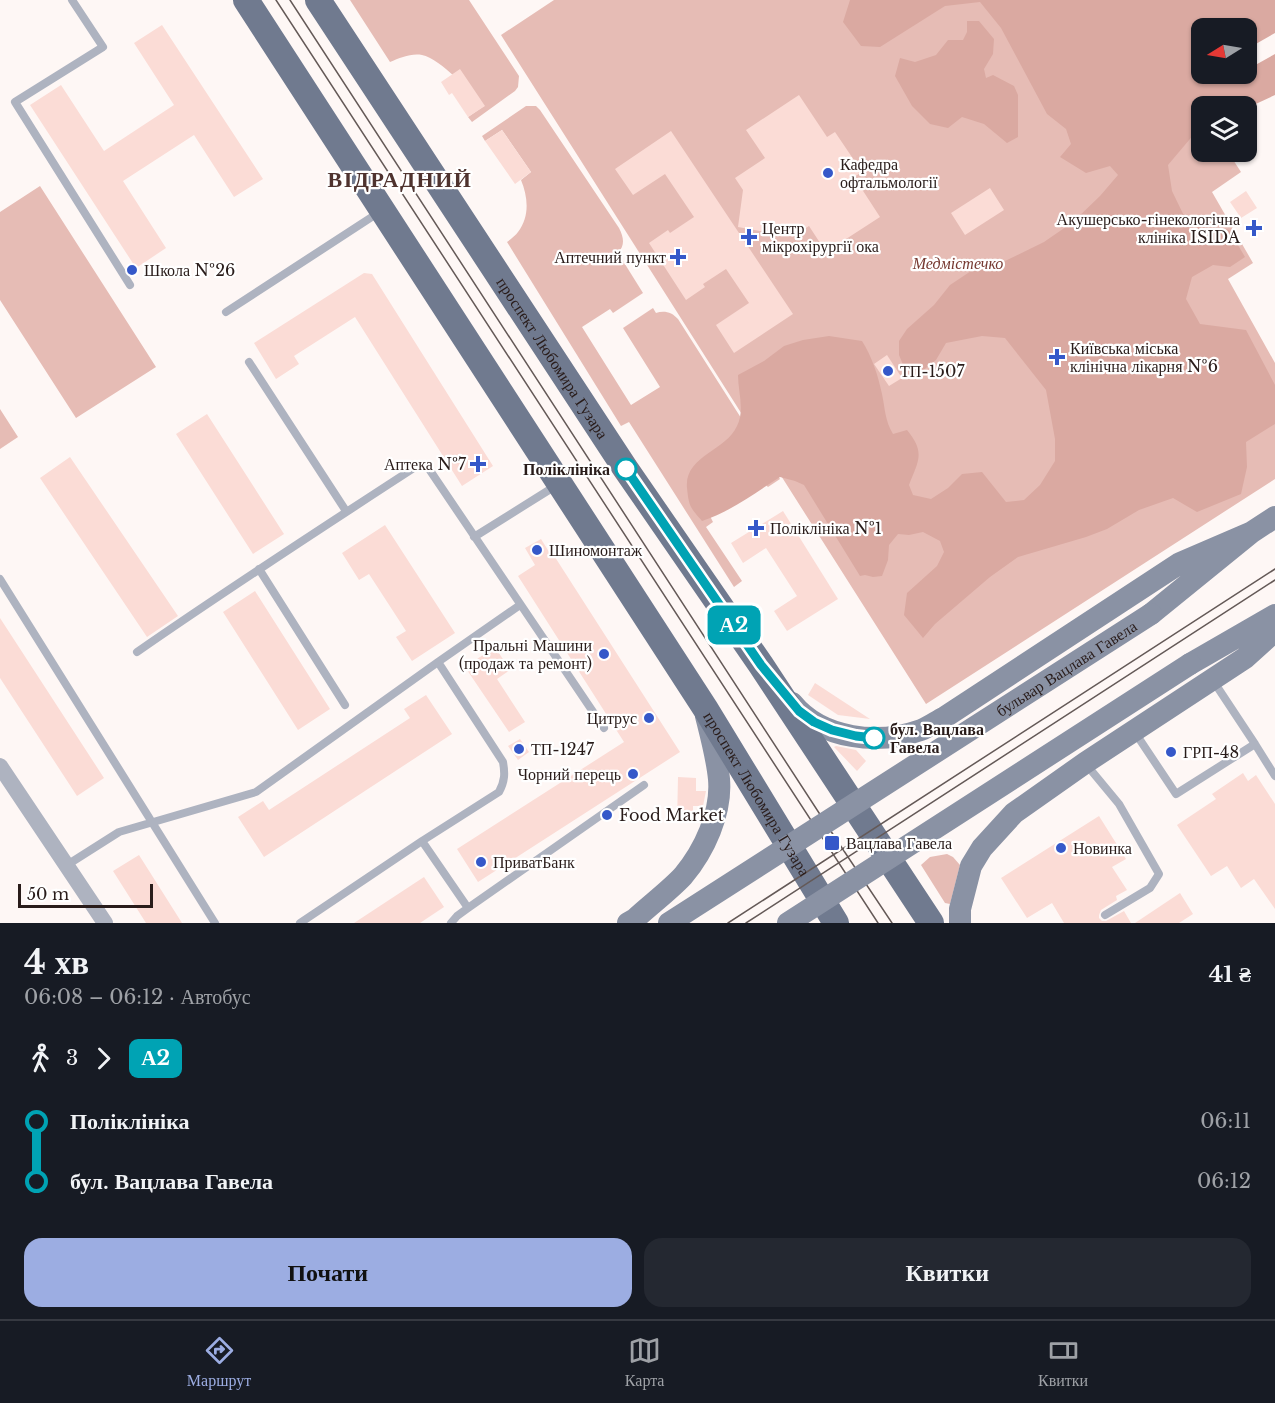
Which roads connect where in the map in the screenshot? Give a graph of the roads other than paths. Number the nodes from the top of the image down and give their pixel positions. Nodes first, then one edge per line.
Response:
1 (72, 0) edge
2 (246, 0) edge
3 (318, 0) edge
4 (382, 210) junction
5 (130, 285) dead end
6 (226, 312) dead end
7 (249, 362) dead end
8 (560, 483) junction
9 (346, 512) junction
10 (1275, 517) edge
11 (1252, 532) junction
12 (474, 537) junction
13 (259, 569) junction
14 (0, 579) edge
15 (520, 605) junction
16 (1275, 615) edge
17 (1275, 631) edge
18 (137, 652) dead end
19 (438, 662) junction
20 (761, 665) junction
21 (1212, 679) junction
22 (345, 705) dead end
23 (705, 708) junction
24 (604, 728) dead end
25 (1134, 730) junction
26 (1255, 744) junction
27 (1085, 763) junction
28 (0, 768) edge
29 (1275, 776) edge
30 (644, 785) dead end
31 (152, 823) junction
32 (422, 841) junction
33 (67, 865) junction
34 (468, 908) junction
35 (1105, 915) dead end
36 (105, 923) edge
37 (215, 923) edge
38 (300, 923) edge
39 (451, 923) edge
40 (628, 923) edge
41 (669, 923) edge
42 (788, 923) edge
43 (836, 923) edge
44 (931, 923) edge
45 (960, 923) edge

1 - 5 lane
2 - 4 main road, проспект Любомира Гузара
3 - 20 main road, проспект Любомира Гузара
4 - 6 lane
4 - 8 main road, проспект Любомира Гузара
7 - 9 lane
8 - 12 lane
8 - 23 main road, проспект Любомира Гузара
9 - 12 lane
9 - 13 lane
10 - 11 main road, бульвар Вацлава Гавела
11 - 20 main road
11 - 41 main road, бульвар Вацлава Гавела, bridge
12 - 15 lane
13 - 18 lane
13 - 22 lane
14 - 31 lane
15 - 19 lane
15 - 24 lane
16 - 42 main road, bridge
17 - 21 main road
19 - 31 lane
19 - 32 lane
20 - 44 main road, проспект Любомира Гузара
21 - 25 main road
21 - 26 lane
23 - 40 main road
23 - 43 main road, проспект Любомира Гузара
25 - 26 lane
25 - 27 main road
26 - 29 lane
27 - 35 lane
27 - 45 main road
28 - 33 street
30 - 34 lane
31 - 33 lane
31 - 37 lane
32 - 34 lane
32 - 38 lane
33 - 36 street
34 - 39 lane

